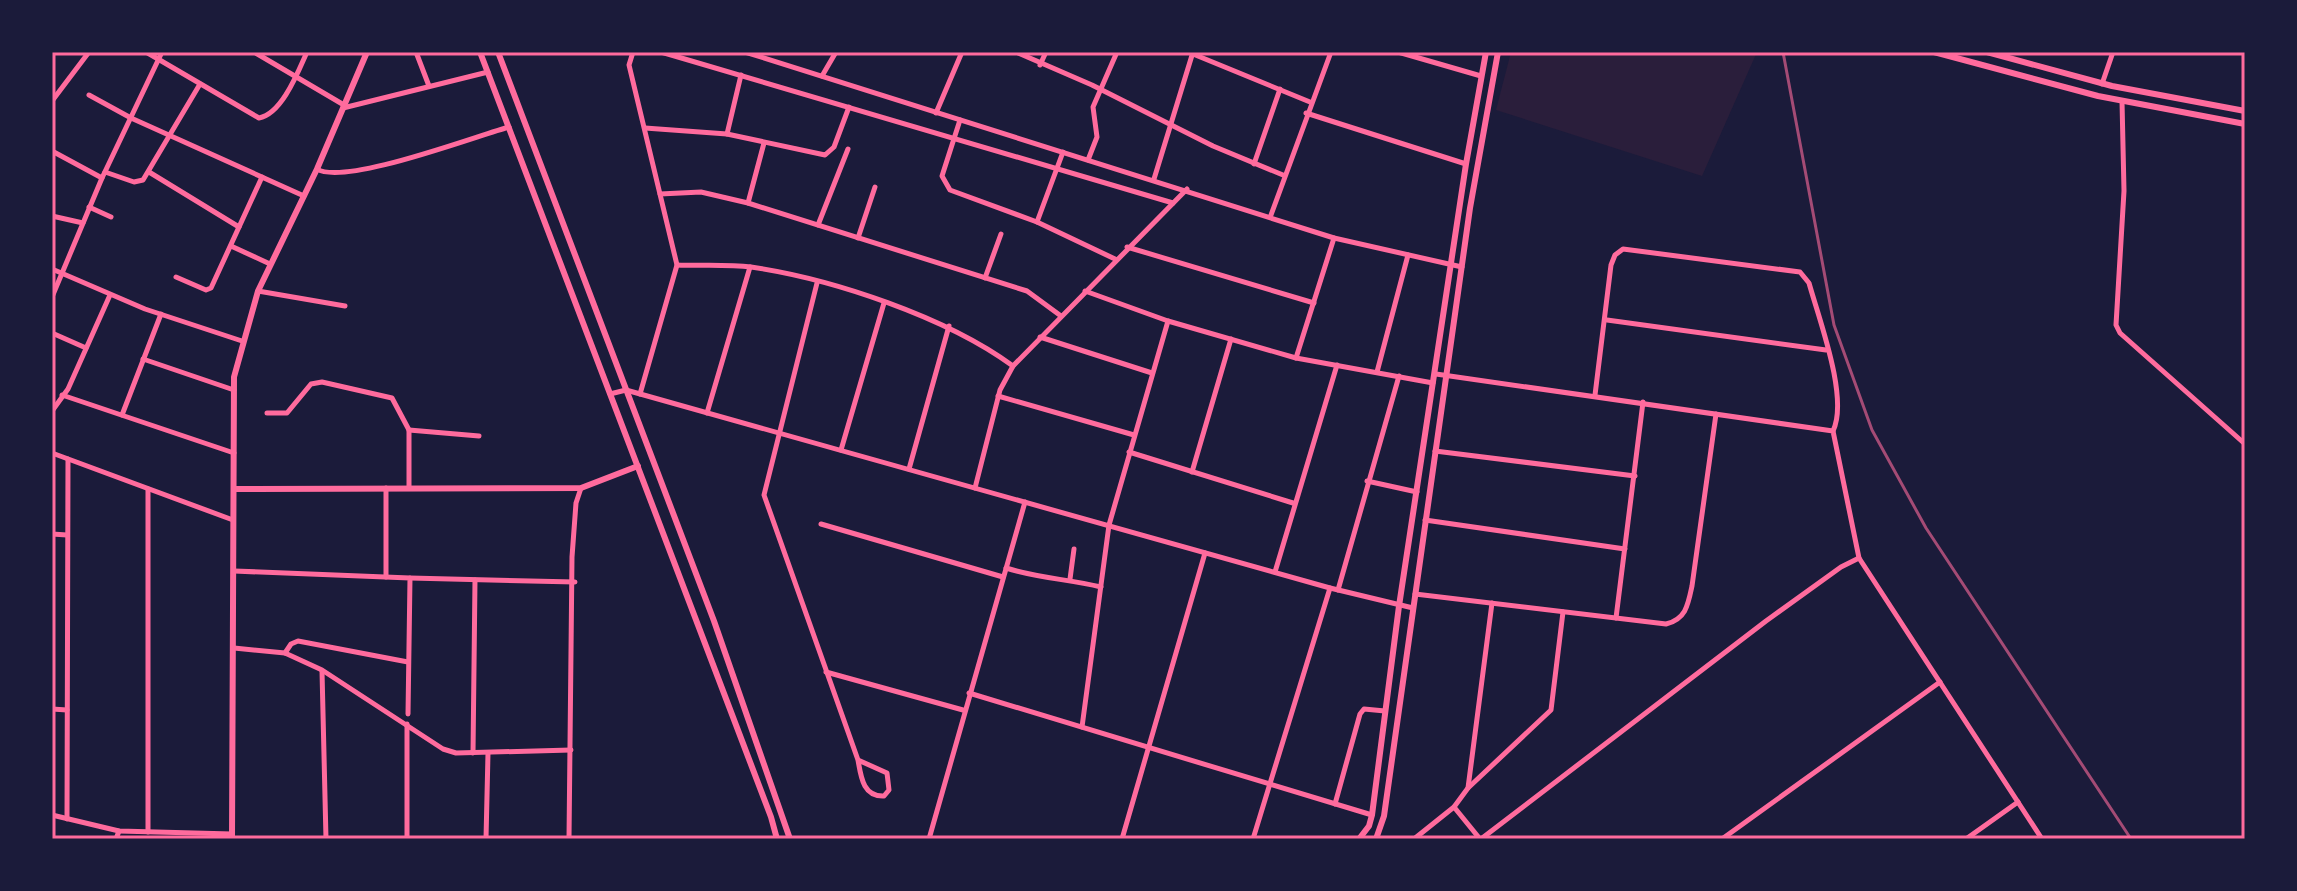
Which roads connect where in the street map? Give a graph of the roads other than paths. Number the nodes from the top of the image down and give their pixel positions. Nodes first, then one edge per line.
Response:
1 (89, 52) edge
2 (146, 52) edge
3 (162, 52) edge
4 (254, 52) edge
5 (307, 52) edge
6 (367, 52) edge
7 (416, 52) edge
8 (480, 52) edge
9 (498, 52) edge
10 (633, 52) edge
11 (661, 52) edge
12 (745, 52) edge
13 (836, 52) edge
14 (1016, 52) edge
15 (1046, 52) edge
16 (1117, 52) edge
17 (1331, 52) edge
18 (1398, 52) edge
19 (1486, 52) edge
20 (1498, 52) edge
21 (1934, 52) edge
22 (1987, 52) edge
23 (2113, 52) edge
24 (960, 53) edge
25 (1192, 53) edge
26 (158, 59) junction
27 (1040, 65) junction
28 (488, 72) junction
29 (741, 75) junction
30 (822, 76) junction
31 (1481, 76) junction
32 (296, 77) junction
33 (200, 84) junction
34 (2102, 84) junction
35 (429, 86) junction
36 (1280, 89) junction
37 (1102, 90) junction
38 (89, 95) dead end
39 (52, 101) edge
40 (2122, 101) junction
41 (1310, 102) junction
42 (344, 107) junction
43 (849, 107) junction
44 (2245, 111) edge
45 (936, 113) junction
46 (1306, 113) junction
47 (131, 118) junction
48 (960, 120) junction
49 (2245, 124) edge
50 (1170, 125) junction
51 (509, 127) junction
52 (645, 128) junction
53 (727, 134) junction
54 (170, 136) junction
55 (954, 138) junction
56 (764, 143) junction
57 (848, 149) dead end
58 (52, 151) edge
59 (1063, 152) junction
60 (1088, 160) junction
61 (1254, 164) junction
62 (1466, 164) junction
63 (317, 169) junction
64 (1056, 169) junction
65 (149, 172) junction
66 (104, 175) junction
67 (1283, 175) junction
68 (262, 177) junction
69 (1154, 179) junction
70 (875, 187) dead end
71 (1187, 189) junction
72 (660, 194) junction
73 (304, 196) junction
74 (748, 203) junction
75 (1173, 203) junction
76 (89, 207) junction
77 (1271, 215) junction
78 (52, 216) edge
79 (111, 217) dead end
80 (1037, 222) junction
81 (83, 223) junction
82 (818, 225) junction
83 (239, 227) junction
84 (1001, 234) dead end
85 (858, 238) junction
86 (1334, 238) junction
87 (231, 246) junction
88 (1127, 247) junction
89 (1408, 255) junction
90 (1115, 259) junction
91 (270, 264) junction
92 (677, 265) junction
93 (1450, 265) junction
94 (750, 267) junction
95 (1462, 267) junction
96 (52, 269) edge
97 (62, 272) junction
98 (176, 277) dead end
99 (985, 278) junction
100 (817, 283) junction
101 (258, 291) junction
102 (1085, 291) junction
103 (110, 295) junction
104 (52, 297) edge
105 (884, 303) junction
106 (1314, 303) junction
107 (345, 306) dead end
108 (161, 314) junction
109 (1061, 316) junction
110 (1607, 320) junction
111 (1168, 321) junction
112 (949, 326) junction
113 (52, 333) edge
114 (1040, 337) junction
115 (1231, 339) junction
116 (242, 341) junction
117 (86, 348) junction
118 (1826, 350) junction
119 (1296, 358) junction
120 (143, 359) junction
121 (1337, 365) junction
122 (1013, 366) junction
123 (1377, 372) junction
124 (1152, 373) junction
125 (1436, 374) junction
126 (1448, 375) junction
127 (1399, 376) junction
128 (1434, 383) junction
129 (234, 390) junction
130 (626, 390) junction
131 (610, 394) junction
132 (640, 394) junction
133 (62, 395) junction
134 (1595, 395) junction
135 (998, 396) junction
136 (1643, 402) junction
137 (52, 411) edge
138 (267, 413) dead end
139 (707, 413) junction
140 (1716, 414) junction
141 (122, 415) junction
142 (409, 430) junction
143 (1833, 431) junction
144 (779, 433) junction
145 (1134, 435) junction
146 (479, 436) dead end
147 (2245, 444) edge
148 (841, 450) junction
149 (1435, 451) junction
150 (1129, 452) junction
151 (52, 453) edge
152 (234, 453) junction
153 (68, 459) junction
154 (638, 466) junction
155 (909, 469) junction
156 (1192, 472) junction
157 (1635, 476) junction
158 (1367, 481) junction
159 (386, 488) junction
160 (409, 488) junction
161 (581, 488) junction
162 (975, 488) junction
163 (148, 489) junction
164 (235, 489) junction
165 (1417, 492) junction
166 (1025, 502) junction
167 (1293, 503) junction
168 (234, 520) junction
169 (1425, 520) junction
170 (821, 524) dead end
171 (1109, 525) junction
172 (52, 534) edge
173 (67, 535) junction
174 (1074, 549) dead end
175 (1625, 549) junction
176 (1205, 553) junction
177 (1859, 558) junction
178 (1006, 568) junction
179 (234, 571) junction
180 (1275, 572) junction
181 (386, 577) junction
182 (1003, 577) junction
183 (410, 578) junction
184 (1070, 579) junction
185 (475, 580) junction
186 (575, 582) junction
187 (1101, 587) junction
188 (1330, 588) junction
189 (1338, 590) junction
190 (1415, 594) junction
191 (1492, 603) junction
192 (1399, 606) junction
193 (1413, 608) junction
194 (1563, 612) junction
195 (1616, 618) junction
196 (234, 648) junction
197 (285, 653) junction
198 (408, 662) junction
199 (322, 670) junction
200 (826, 672) junction
201 (1940, 682) junction
202 (969, 693) junction
203 (52, 709) edge
204 (67, 710) junction
205 (963, 710) junction
206 (1385, 711) junction
207 (408, 714) dead end
208 (407, 724) junction
209 (1082, 727) junction
210 (1150, 747) junction
211 (571, 750) junction
212 (473, 753) junction
213 (488, 753) junction
214 (858, 760) junction
215 (1272, 785) junction
216 (1468, 788) junction
217 (2018, 802) junction
218 (1335, 804) junction
219 (1454, 807) junction
220 (52, 815) edge
221 (1372, 815) junction
222 (67, 819) junction
223 (119, 831) junction
224 (148, 832) junction
225 (190, 836) edge
226 (232, 836) edge
227 (116, 839) edge
228 (326, 839) edge
229 (407, 839) edge
230 (486, 839) edge
231 (569, 839) edge
232 (777, 839) edge
233 (790, 839) edge
234 (929, 839) edge
235 (1122, 839) edge
236 (1253, 839) edge
237 (1359, 839) edge
238 (1376, 839) edge
239 (1414, 839) edge
240 (1481, 839) edge
241 (1722, 839) edge
242 (1966, 839) edge
243 (2042, 839) edge

1 - 39 street
2 - 26 street
3 - 26 street
4 - 32 street
5 - 32 street
6 - 42 street
7 - 35 street
8 - 28 street
9 - 130 street
10 - 52 street
11 - 29 street
12 - 30 street
13 - 30 street
14 - 27 street
15 - 27 street
16 - 37 street
17 - 41 street
18 - 31 street
19 - 31 street
20 - 95 street
21 - 40 street
22 - 34 street
23 - 34 street
24 - 45 street
25 - 36 street
25 - 50 street
26 - 33 street
26 - 47 street
27 - 37 street
28 - 35 street
28 - 51 street
29 - 43 street
29 - 53 street
30 - 45 street
31 - 62 street
32 - 33 street
32 - 42 street
33 - 54 street
34 - 44 street
35 - 42 street
36 - 41 street
36 - 61 street
37 - 50 street
37 - 60 street
38 - 47 street
40 - 49 street
40 - 147 street
41 - 46 street
42 - 63 street
43 - 55 street
43 - 56 street
45 - 48 street
46 - 62 street
46 - 67 street
47 - 54 street
47 - 66 street
48 - 55 street
48 - 59 street
50 - 61 street
50 - 69 street
51 - 63 street
51 - 131 street
52 - 53 street
52 - 72 street
53 - 56 street
54 - 65 street
54 - 68 street
55 - 64 street
55 - 80 street
56 - 74 street
57 - 82 street
58 - 66 street
59 - 60 street
59 - 64 street
60 - 69 street
61 - 67 street
62 - 93 street
63 - 73 street
64 - 75 street
64 - 80 street
65 - 66 street
65 - 83 street
66 - 76 street
67 - 77 street
68 - 73 street
68 - 83 street
69 - 71 street
70 - 85 street
71 - 75 street
71 - 77 street
72 - 74 street
72 - 92 street
73 - 91 street
74 - 82 street
75 - 88 street
76 - 79 street
76 - 81 street
77 - 86 street
78 - 81 street
80 - 90 street
81 - 97 street
82 - 85 street
83 - 87 street
84 - 99 street
85 - 99 street
86 - 89 street
86 - 106 street
87 - 91 street
87 - 98 street
88 - 90 street
88 - 106 street
89 - 93 street
89 - 123 street
90 - 102 street
91 - 101 street
92 - 94 street
92 - 132 street
93 - 95 street
93 - 125 street
94 - 100 street
94 - 139 street
95 - 126 street
96 - 97 street
97 - 103 street
97 - 104 street
99 - 109 street
100 - 105 street
100 - 144 street
101 - 107 street
101 - 116 street
102 - 109 street
102 - 111 street
103 - 108 street
103 - 117 street
105 - 112 street
105 - 148 street
106 - 119 street
108 - 116 street
108 - 120 street
109 - 114 street
110 - 118 street
110 - 118 street
110 - 134 street
111 - 115 street
111 - 124 street
112 - 122 street
112 - 155 street
113 - 117 street
114 - 122 street
114 - 124 street
115 - 119 street
115 - 156 street
116 - 129 street
117 - 133 street
118 - 143 street
119 - 121 street
120 - 129 street
120 - 141 street
121 - 123 street
121 - 167 street
122 - 135 street
123 - 127 street
124 - 145 street
125 - 126 street
125 - 128 street
126 - 134 street
126 - 149 street
127 - 128 street
127 - 158 street
128 - 165 street
129 - 152 street
130 - 131 street
130 - 132 street
130 - 233 street
131 - 154 street
132 - 139 street
133 - 137 street
133 - 141 street
134 - 136 street
135 - 145 street
135 - 162 street
136 - 140 street
136 - 157 street
138 - 142 street
139 - 144 street
140 - 143 street
140 - 195 street
141 - 152 street
142 - 146 street
142 - 160 street
143 - 177 street
144 - 148 street
144 - 200 street
145 - 150 street
148 - 155 street
149 - 157 street
149 - 169 street
150 - 156 street
150 - 171 street
151 - 153 street
152 - 164 street
153 - 163 street
153 - 173 street
154 - 161 street
154 - 232 street
155 - 162 street
156 - 167 street
157 - 175 street
158 - 165 street
158 - 189 street
159 - 160 street
159 - 164 street
159 - 181 street
160 - 161 street
161 - 186 street
162 - 166 street
163 - 168 street
163 - 224 street
164 - 168 street
165 - 192 street
166 - 171 street
166 - 178 street
167 - 180 street
168 - 179 street
169 - 175 street
169 - 190 street
170 - 182 street
171 - 176 street
171 - 187 street
172 - 173 street
173 - 204 street
174 - 184 street
175 - 195 street
176 - 180 street
176 - 210 street
177 - 201 street
177 - 240 street
178 - 182 street
178 - 184 street
179 - 181 street
179 - 196 street
180 - 188 street
181 - 183 street
182 - 202 street
183 - 185 street
183 - 198 street
184 - 187 street
185 - 186 street
185 - 212 street
186 - 211 street
187 - 209 street
188 - 189 street
188 - 215 street
189 - 192 street
190 - 191 street
190 - 193 street
191 - 194 street
191 - 216 street
192 - 193 street
192 - 206 street
193 - 238 street
194 - 195 street
194 - 216 street
196 - 197 street
196 - 226 street
197 - 198 street
197 - 199 street
198 - 207 street
199 - 208 street
199 - 228 street
200 - 205 street
200 - 214 street
201 - 217 street
201 - 241 street
202 - 205 street
202 - 209 street
203 - 204 street
204 - 222 street
205 - 234 street
206 - 218 street
206 - 221 street
208 - 212 street
208 - 229 street
209 - 210 street
210 - 215 street
210 - 235 street
211 - 213 street
211 - 231 street
212 - 213 street
213 - 230 street
214 - 214 street
215 - 218 street
215 - 236 street
216 - 219 street
217 - 242 street
217 - 243 street
218 - 221 street
219 - 239 street
219 - 240 street
220 - 222 street
221 - 237 street
222 - 223 street
223 - 224 street
223 - 227 street
224 - 225 street
225 - 226 street

